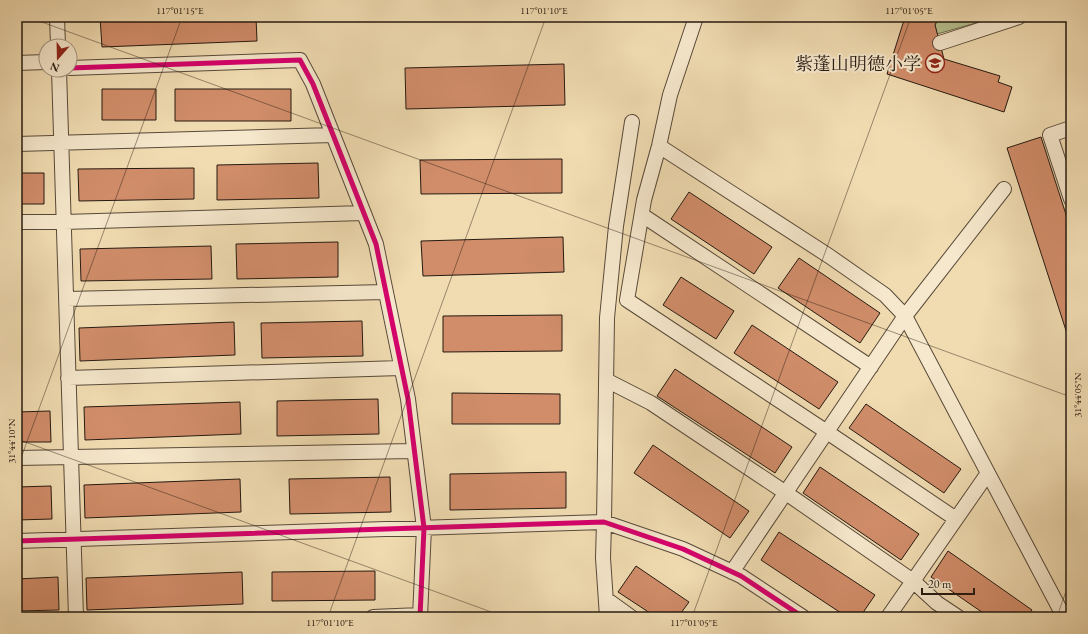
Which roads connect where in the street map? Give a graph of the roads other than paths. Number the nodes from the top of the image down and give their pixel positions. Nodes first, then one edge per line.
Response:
1 (58, 17) edge
2 (696, 17) edge
3 (1019, 17) edge
4 (58, 38) edge
5 (940, 43) dead end
6 (38, 62) edge
7 (17, 63) edge
8 (78, 68) edge
9 (59, 78) edge
10 (632, 122) dead end
11 (1071, 128) edge
12 (333, 135) junction
13 (17, 144) edge
14 (61, 144) junction
15 (659, 146) junction
16 (1004, 188) dead end
17 (1071, 199) edge
18 (364, 213) junction
19 (642, 215) junction
20 (17, 222) edge
21 (64, 222) junction
22 (386, 292) junction
23 (66, 299) junction
24 (905, 316) junction
25 (871, 367) junction
26 (401, 368) junction
27 (68, 378) junction
28 (606, 380) junction
29 (827, 432) junction
30 (414, 451) junction
31 (71, 457) junction
32 (17, 458) edge
33 (988, 473) junction
34 (786, 493) junction
35 (956, 519) junction
36 (604, 522) junction
37 (424, 528) junction
38 (73, 540) junction
39 (17, 541) edge
40 (732, 572) junction
41 (913, 581) junction
42 (606, 599) junction
43 (420, 616) edge
44 (76, 617) edge
45 (373, 617) edge
46 (607, 617) edge
47 (631, 617) edge
48 (803, 617) edge
49 (888, 617) edge
50 (958, 617) edge
51 (1064, 617) edge

1 - 4 street
2 - 15 street
3 - 5 street
6 - 7 street
8 - 12 street
9 - 14 street
10 - 28 street
11 - 17 street
12 - 14 street
12 - 18 street
13 - 14 street
14 - 21 street
15 - 19 street
15 - 24 street
16 - 24 street
18 - 21 street
18 - 22 street
19 - 25 street
19 - 29 street
20 - 21 street
21 - 23 street
22 - 23 street
22 - 26 street
23 - 27 street
24 - 25 street
24 - 33 street
25 - 29 street
26 - 27 street
26 - 30 street
27 - 31 street
28 - 34 street
28 - 36 street
29 - 34 street
29 - 35 street
30 - 31 street
30 - 37 street
31 - 32 street
31 - 38 street
33 - 35 street
33 - 51 street
34 - 40 street
34 - 41 street
35 - 41 street
36 - 37 street
36 - 40 street
36 - 42 street
37 - 38 street
37 - 43 street
38 - 39 street
38 - 44 street
40 - 48 street
41 - 49 street
41 - 50 street
42 - 46 street
42 - 47 street
43 - 45 street

